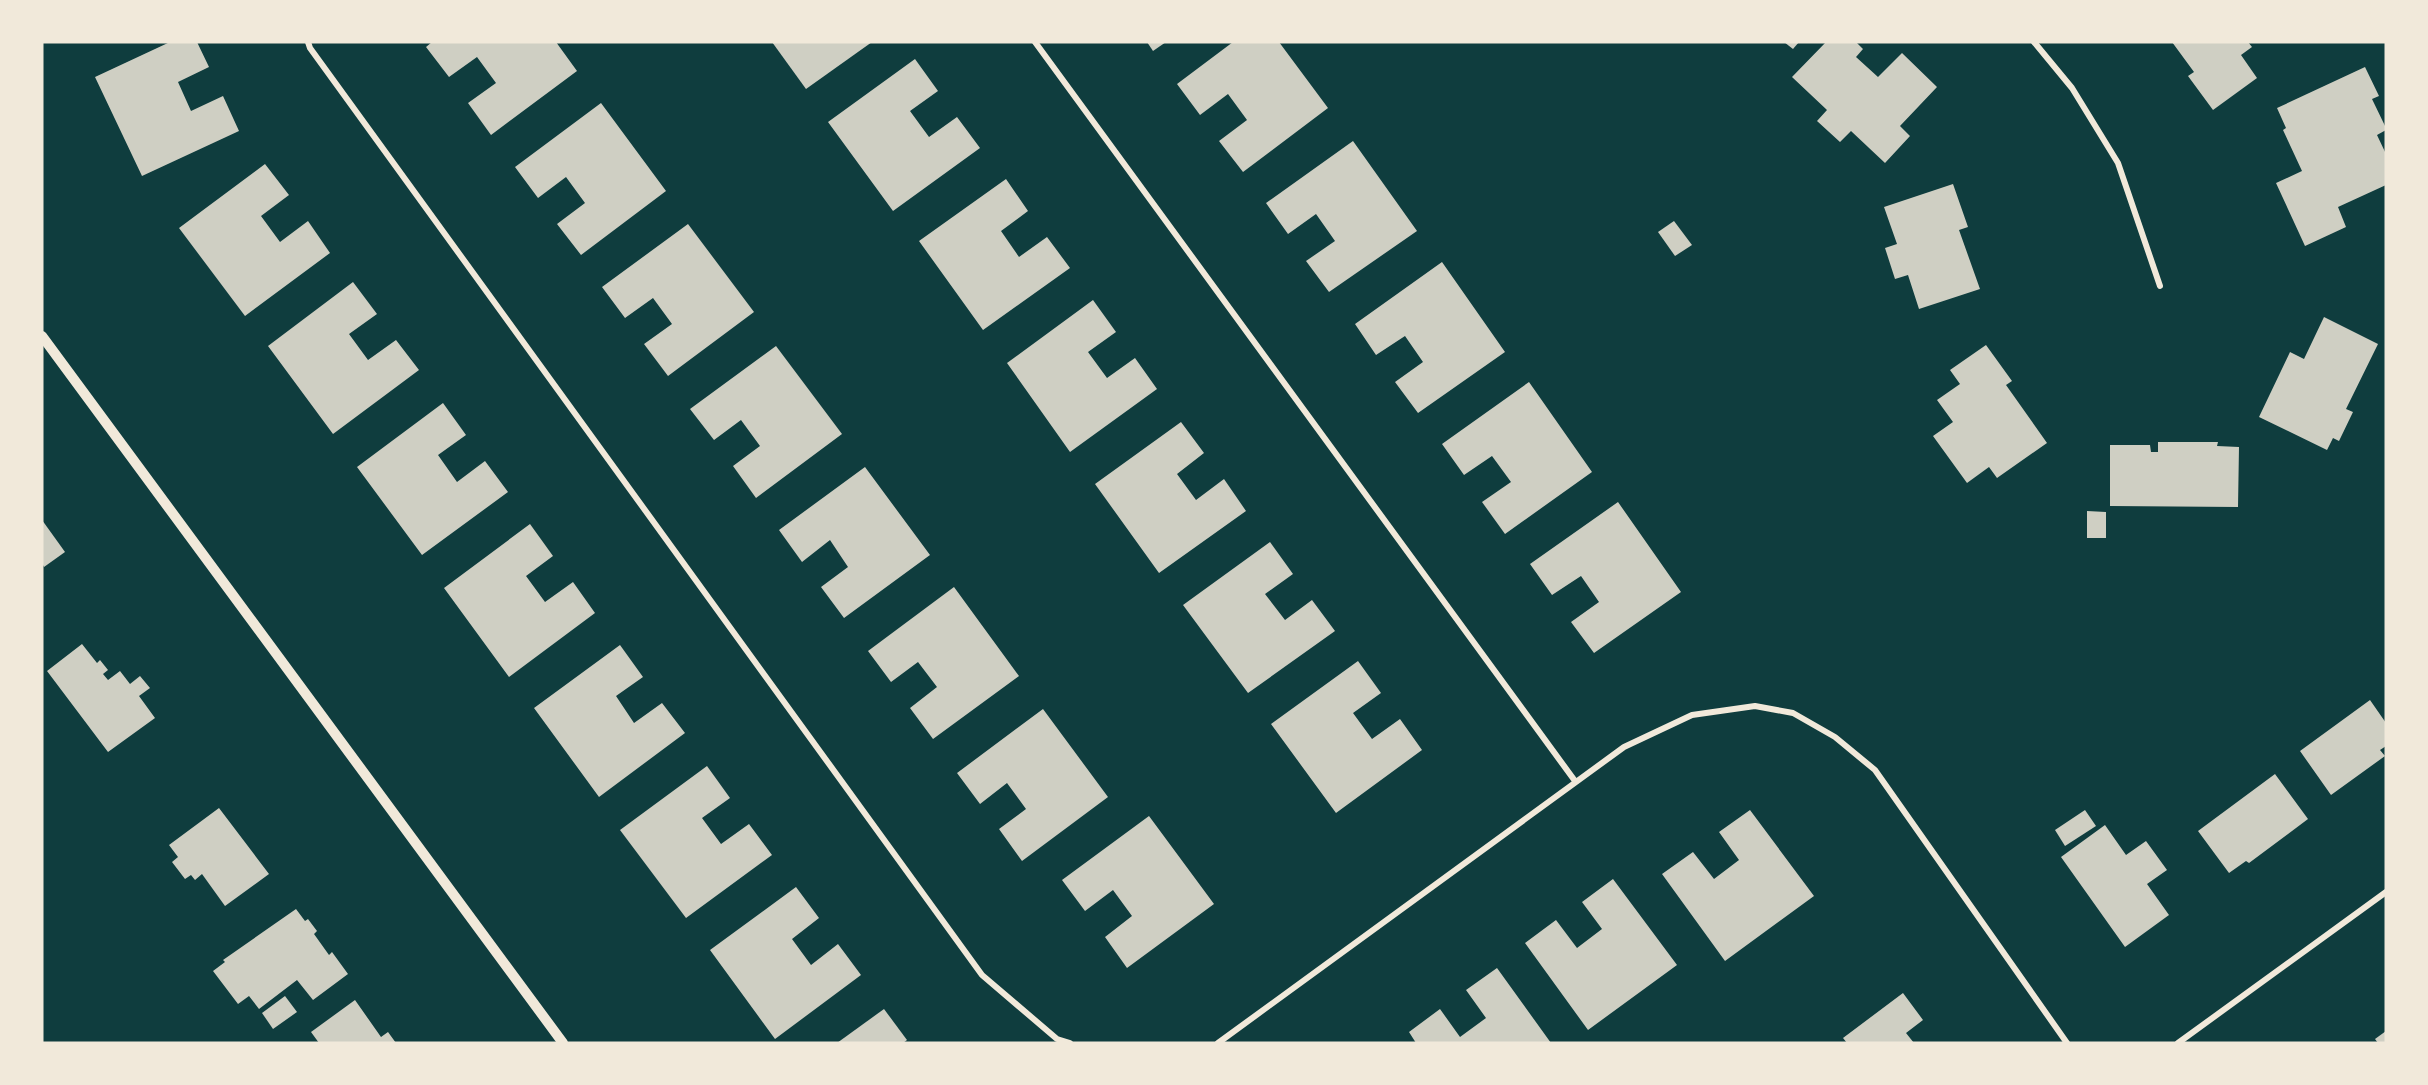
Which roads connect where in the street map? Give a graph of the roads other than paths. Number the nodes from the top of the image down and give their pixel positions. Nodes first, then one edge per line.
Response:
1 (308, 42) edge
2 (1035, 42) edge
3 (2034, 42) edge
4 (2160, 286) dead end
5 (42, 337) edge
6 (1575, 781) junction
7 (2386, 892) edge
8 (563, 1043) edge
9 (1070, 1043) edge
10 (1218, 1043) edge
11 (2067, 1043) edge
12 (2178, 1043) edge

1 - 9 street
2 - 6 street
3 - 4 street
5 - 8 street
6 - 10 street
6 - 11 street
7 - 12 street

